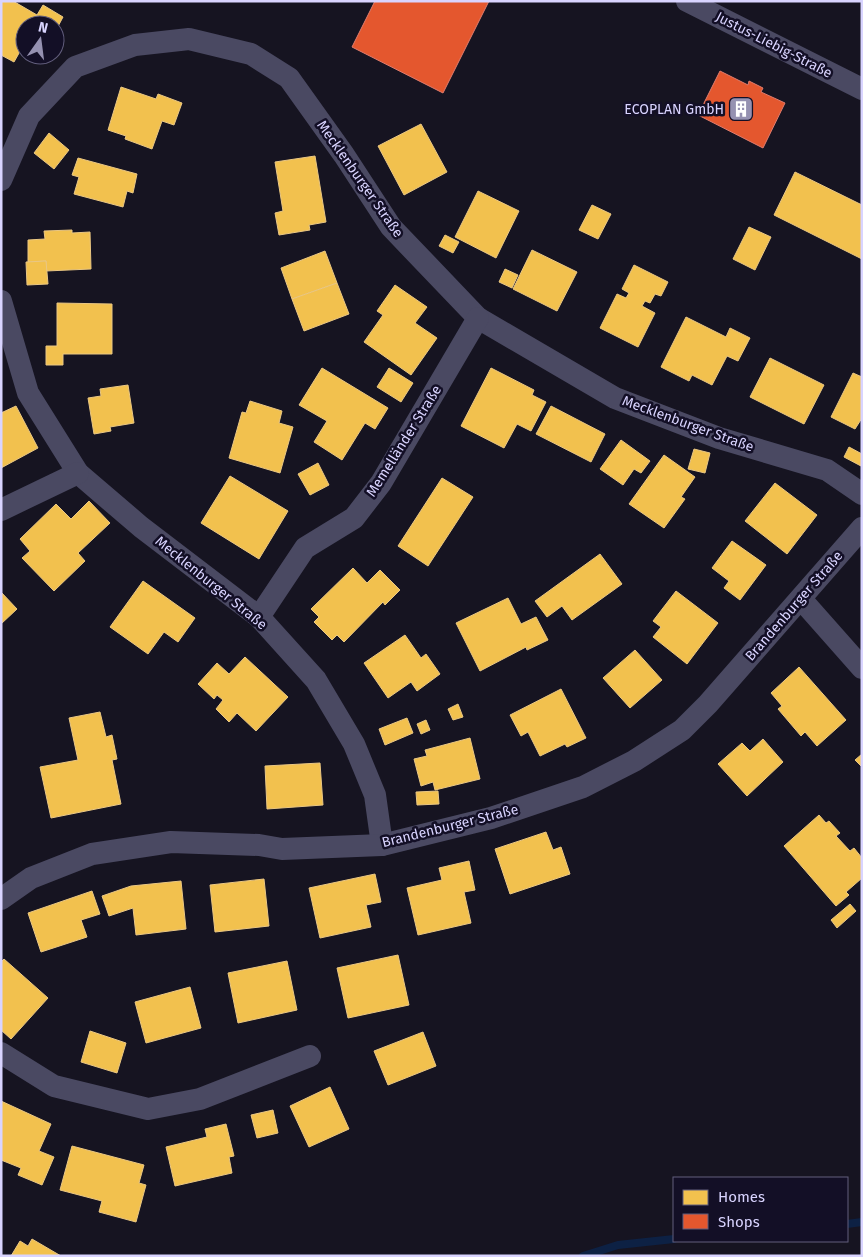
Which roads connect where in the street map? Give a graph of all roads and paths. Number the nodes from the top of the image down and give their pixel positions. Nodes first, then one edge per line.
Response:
1 (687, 1) edge
2 (862, 89) edge
3 (1, 180) edge
4 (1, 301) edge
5 (478, 318) junction
6 (78, 473) junction
7 (862, 494) edge
8 (1, 510) edge
9 (862, 528) edge
10 (801, 600) junction
11 (259, 618) junction
12 (862, 668) edge
13 (382, 844) junction
14 (1, 899) edge
15 (1, 1053) edge
16 (310, 1056) dead end

1 - 2 street, Justus-Liebig-Straße
3 - 5 street, Mecklenburger Straße
4 - 6 street, Mecklenburger Straße
5 - 7 street, Mecklenburger Straße
5 - 11 street, Memelländer Straße
6 - 8 street
6 - 11 street, Mecklenburger Straße
9 - 10 street, Brandenburger Straße
10 - 12 street
10 - 13 street, Brandenburger Straße
11 - 13 street, Mecklenburger Straße
13 - 14 street, Brandenburger Straße
15 - 16 street

